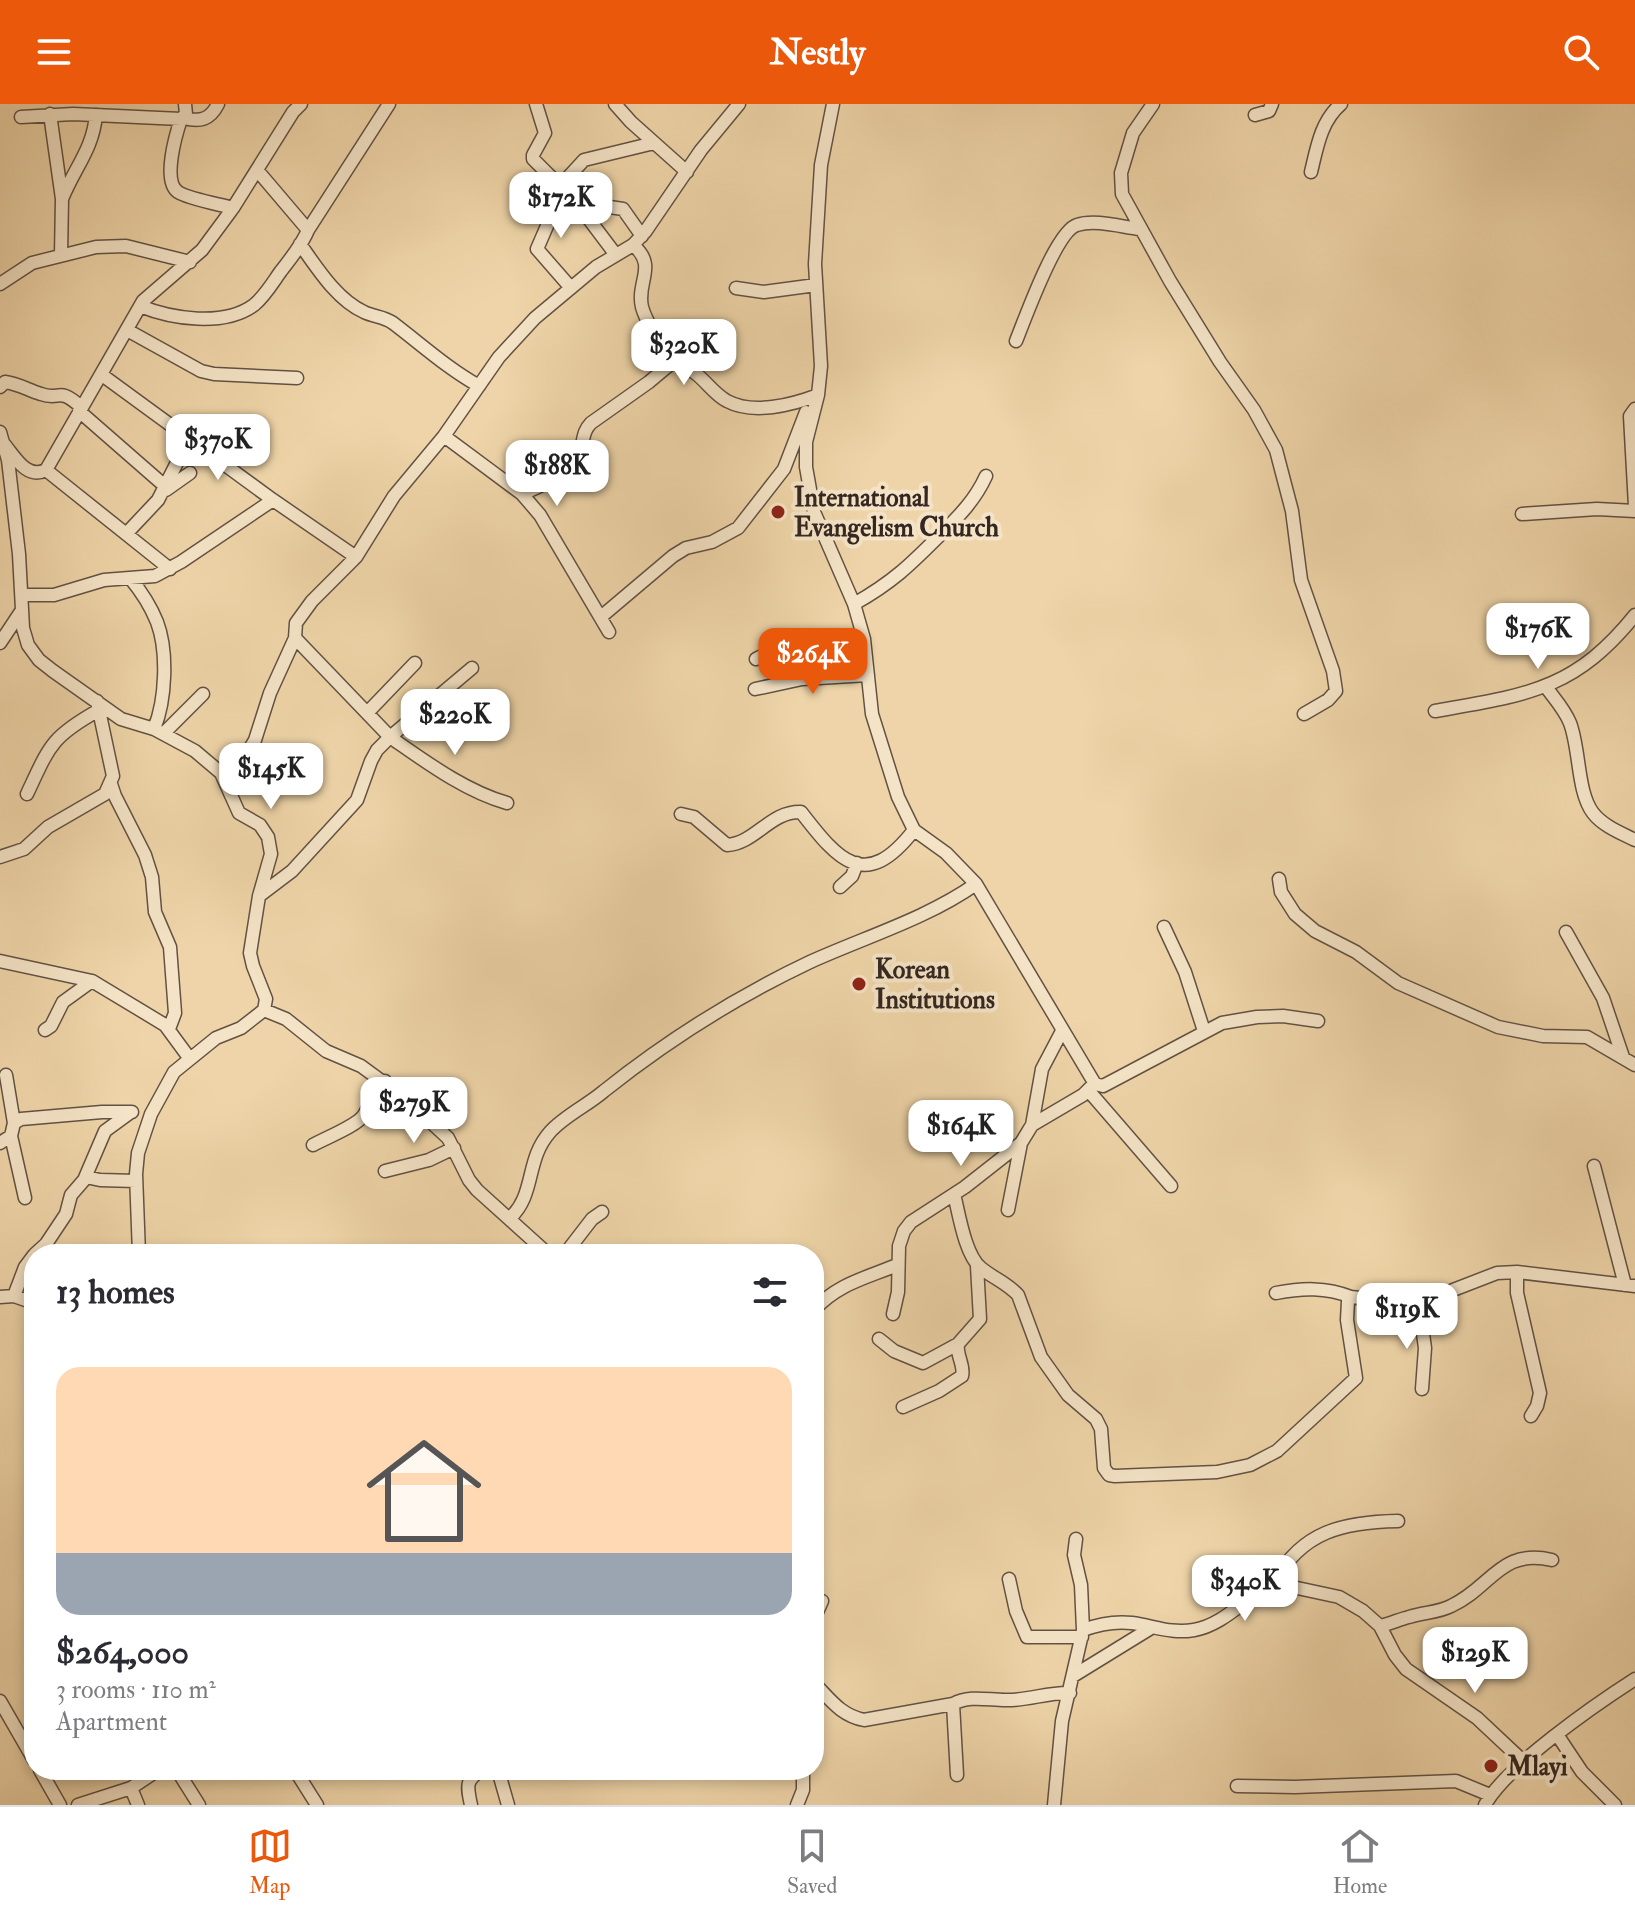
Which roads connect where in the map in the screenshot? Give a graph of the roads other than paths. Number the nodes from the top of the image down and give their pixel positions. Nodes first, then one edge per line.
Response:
1 (218, 104) edge
2 (301, 104) edge
3 (389, 104) edge
4 (536, 104) edge
5 (615, 104) edge
6 (739, 104) edge
7 (833, 104) edge
8 (1153, 104) edge
9 (1272, 104) edge
10 (1341, 104) edge
11 (54, 111) edge
12 (183, 113) edge
13 (96, 115) junction
14 (1255, 115) dead end
15 (21, 117) dead end
16 (654, 143) junction
17 (257, 170) junction
18 (687, 172) junction
19 (1311, 172) dead end
20 (561, 184) junction
21 (62, 199) junction
22 (576, 202) junction
23 (233, 208) junction
24 (1140, 229) junction
25 (308, 230) junction
26 (637, 240) junction
27 (300, 244) junction
28 (61, 255) junction
29 (616, 255) junction
30 (190, 262) junction
31 (0, 284) edge
32 (816, 285) junction
33 (571, 288) junction
34 (736, 288) dead end
35 (140, 306) junction
36 (127, 330) junction
37 (1016, 341) dead end
38 (674, 361) junction
39 (102, 375) junction
40 (297, 378) dead end
41 (479, 386) junction
42 (0, 387) edge
43 (815, 396) junction
44 (80, 409) junction
45 (1635, 409) edge
46 (444, 436) junction
47 (2, 438) edge
48 (189, 439) junction
49 (46, 470) junction
50 (190, 473) dead end
51 (986, 476) dead end
52 (164, 489) junction
53 (522, 494) junction
54 (273, 500) junction
55 (1635, 509) edge
56 (1522, 514) dead end
57 (126, 534) junction
58 (356, 557) junction
59 (170, 569) junction
60 (130, 578) junction
61 (22, 595) junction
62 (854, 604) junction
63 (22, 610) junction
64 (1635, 615) edge
65 (602, 616) junction
66 (609, 632) dead end
67 (295, 638) junction
68 (864, 639) junction
69 (0, 643) edge
70 (756, 659) dead end
71 (415, 663) dead end
72 (472, 668) dead end
73 (868, 675) junction
74 (1546, 687) junction
75 (755, 689) dead end
76 (203, 694) dead end
77 (98, 705) junction
78 (1435, 711) dead end
79 (367, 713) junction
80 (1304, 714) dead end
81 (159, 731) junction
82 (390, 737) junction
83 (221, 773) junction
84 (111, 784) junction
85 (27, 794) dead end
86 (507, 803) dead end
87 (681, 814) dead end
88 (914, 830) junction
89 (1635, 840) edge
90 (0, 857) edge
91 (857, 863) junction
92 (1279, 879) dead end
93 (976, 884) junction
94 (840, 887) dead end
95 (259, 896) junction
96 (1164, 927) dead end
97 (1566, 932) dead end
98 (0, 961) edge
99 (92, 981) junction
100 (264, 1010) junction
101 (1318, 1021) dead end
102 (169, 1029) junction
103 (45, 1030) dead end
104 (1062, 1031) junction
105 (1204, 1031) junction
106 (1623, 1057) junction
107 (190, 1059) junction
108 (1635, 1065) edge
109 (6, 1075) dead end
110 (385, 1081) junction
111 (1092, 1087) junction
112 (131, 1112) junction
113 (151, 1114) junction
114 (14, 1123) junction
115 (1032, 1125) junction
116 (6, 1140) edge
117 (1021, 1143) junction
118 (313, 1145) dead end
119 (454, 1148) junction
120 (1594, 1166) dead end
121 (385, 1171) dead end
122 (86, 1177) junction
123 (136, 1181) junction
124 (1171, 1186) dead end
125 (954, 1194) junction
126 (25, 1198) dead end
127 (1008, 1210) dead end
128 (602, 1212) dead end
129 (510, 1218) junction
130 (44, 1244) edge
131 (139, 1244) edge
132 (537, 1244) edge
133 (573, 1244) edge
134 (897, 1265) junction
135 (977, 1266) junction
136 (24, 1270) edge
137 (1517, 1272) junction
138 (1630, 1286) edge
139 (1276, 1293) dead end
140 (14, 1296) junction
141 (0, 1297) edge
142 (1351, 1297) junction
143 (24, 1300) edge
144 (824, 1300) edge
145 (1420, 1312) junction
146 (893, 1314) dead end
147 (879, 1339) dead end
148 (958, 1344) junction
149 (1422, 1389) dead end
150 (903, 1407) dead end
151 (1531, 1416) dead end
152 (1398, 1521) dead end
153 (1076, 1539) dead end
154 (1552, 1560) dead end
155 (1009, 1579) dead end
156 (1274, 1583) junction
157 (1380, 1626) junction
158 (1151, 1628) junction
159 (1082, 1633) junction
160 (1073, 1676) junction
161 (1635, 1679) edge
162 (824, 1693) edge
163 (1070, 1693) junction
164 (0, 1701) edge
165 (953, 1704) junction
166 (1558, 1736) junction
167 (24, 1743) edge
168 (1524, 1762) junction
169 (957, 1775) dead end
170 (46, 1780) edge
171 (143, 1780) edge
172 (183, 1780) edge
173 (301, 1780) edge
174 (468, 1780) edge
175 (501, 1780) edge
176 (803, 1780) edge
177 (1237, 1786) dead end
178 (131, 1788) junction
179 (1487, 1800) edge
180 (60, 1805) edge
181 (78, 1805) edge
182 (138, 1805) edge
183 (199, 1805) edge
184 (317, 1805) edge
185 (471, 1805) edge
186 (508, 1805) edge
187 (797, 1805) edge
188 (1054, 1805) edge
189 (1615, 1805) edge

1 - 12 street
2 - 17 street
3 - 25 street
4 - 20 street
5 - 16 street
6 - 18 street
7 - 32 street
8 - 24 street
9 - 14 street
10 - 19 street
11 - 13 street
11 - 15 street
11 - 21 street
12 - 13 street
12 - 23 street
13 - 21 street
16 - 18 street
16 - 20 street
17 - 23 street
17 - 25 street
18 - 26 street
20 - 22 street
20 - 33 street
21 - 28 street
22 - 26 street
22 - 29 street
23 - 30 street
24 - 37 street
24 - 80 street
25 - 27 street
26 - 29 street
26 - 38 street
27 - 35 street
27 - 41 street
28 - 30 street
28 - 31 street
29 - 33 street
30 - 35 street
32 - 34 street
32 - 43 street
33 - 41 street
35 - 36 street
36 - 39 street
36 - 40 street
38 - 43 street
38 - 53 street
39 - 44 street
39 - 48 street
41 - 46 street
42 - 44 street
43 - 62 street
43 - 65 street
44 - 49 street
44 - 52 street
45 - 55 street
46 - 53 street
46 - 58 street
47 - 49 street
47 - 61 street
48 - 52 street
48 - 54 street
49 - 57 street
50 - 52 street
51 - 62 street
52 - 57 street
53 - 65 street
54 - 58 street
54 - 59 street
55 - 56 street
57 - 59 street
58 - 67 street
59 - 60 street
60 - 61 street
60 - 81 street
61 - 63 street
62 - 68 street
63 - 69 street
63 - 77 street
64 - 74 street
65 - 66 street
67 - 79 street
67 - 83 street
68 - 70 street
68 - 73 street
71 - 79 street
72 - 82 street
73 - 75 street
73 - 88 street
74 - 78 street
74 - 89 street
76 - 81 street
77 - 81 street
77 - 84 street
77 - 85 street
79 - 82 street
81 - 83 street
82 - 86 street
82 - 95 street
83 - 95 street
84 - 90 street
84 - 102 street
87 - 91 street
88 - 91 street
88 - 93 street
91 - 94 street
92 - 106 street
93 - 104 street
93 - 129 street
95 - 100 street
96 - 105 street
97 - 106 street
98 - 99 street
99 - 102 street
99 - 103 street
100 - 107 street
100 - 110 street
101 - 105 street
102 - 107 street
104 - 111 street
104 - 115 street
105 - 111 street
106 - 108 street
107 - 113 street
109 - 114 street
110 - 118 street
110 - 119 street
111 - 115 street
111 - 124 street
112 - 113 street
112 - 114 street
112 - 122 street
113 - 123 street
114 - 116 street
115 - 117 street
116 - 126 street
117 - 125 street
117 - 127 street
119 - 121 street
119 - 129 street
120 - 138 street
122 - 123 street
122 - 130 street
123 - 131 street
125 - 134 street
125 - 135 street
128 - 133 street
129 - 132 street
134 - 144 street
134 - 146 street
135 - 142 street
135 - 148 street
136 - 140 street
137 - 138 street
137 - 145 street
137 - 151 street
139 - 142 street
140 - 141 street
140 - 143 street
142 - 145 street
145 - 149 street
147 - 148 street
148 - 150 street
152 - 156 street
153 - 159 street
154 - 157 street
155 - 159 street
156 - 157 street
156 - 158 street
157 - 168 street
158 - 159 street
158 - 160 street
159 - 160 street
160 - 163 street
161 - 166 street
162 - 165 street
163 - 165 street
163 - 188 street
164 - 167 street
165 - 169 street
166 - 168 street
166 - 189 street
168 - 179 street
170 - 180 street
171 - 178 street
172 - 183 street
173 - 184 street
174 - 185 street
175 - 186 street
176 - 187 street
177 - 179 street
178 - 181 street
178 - 182 street

